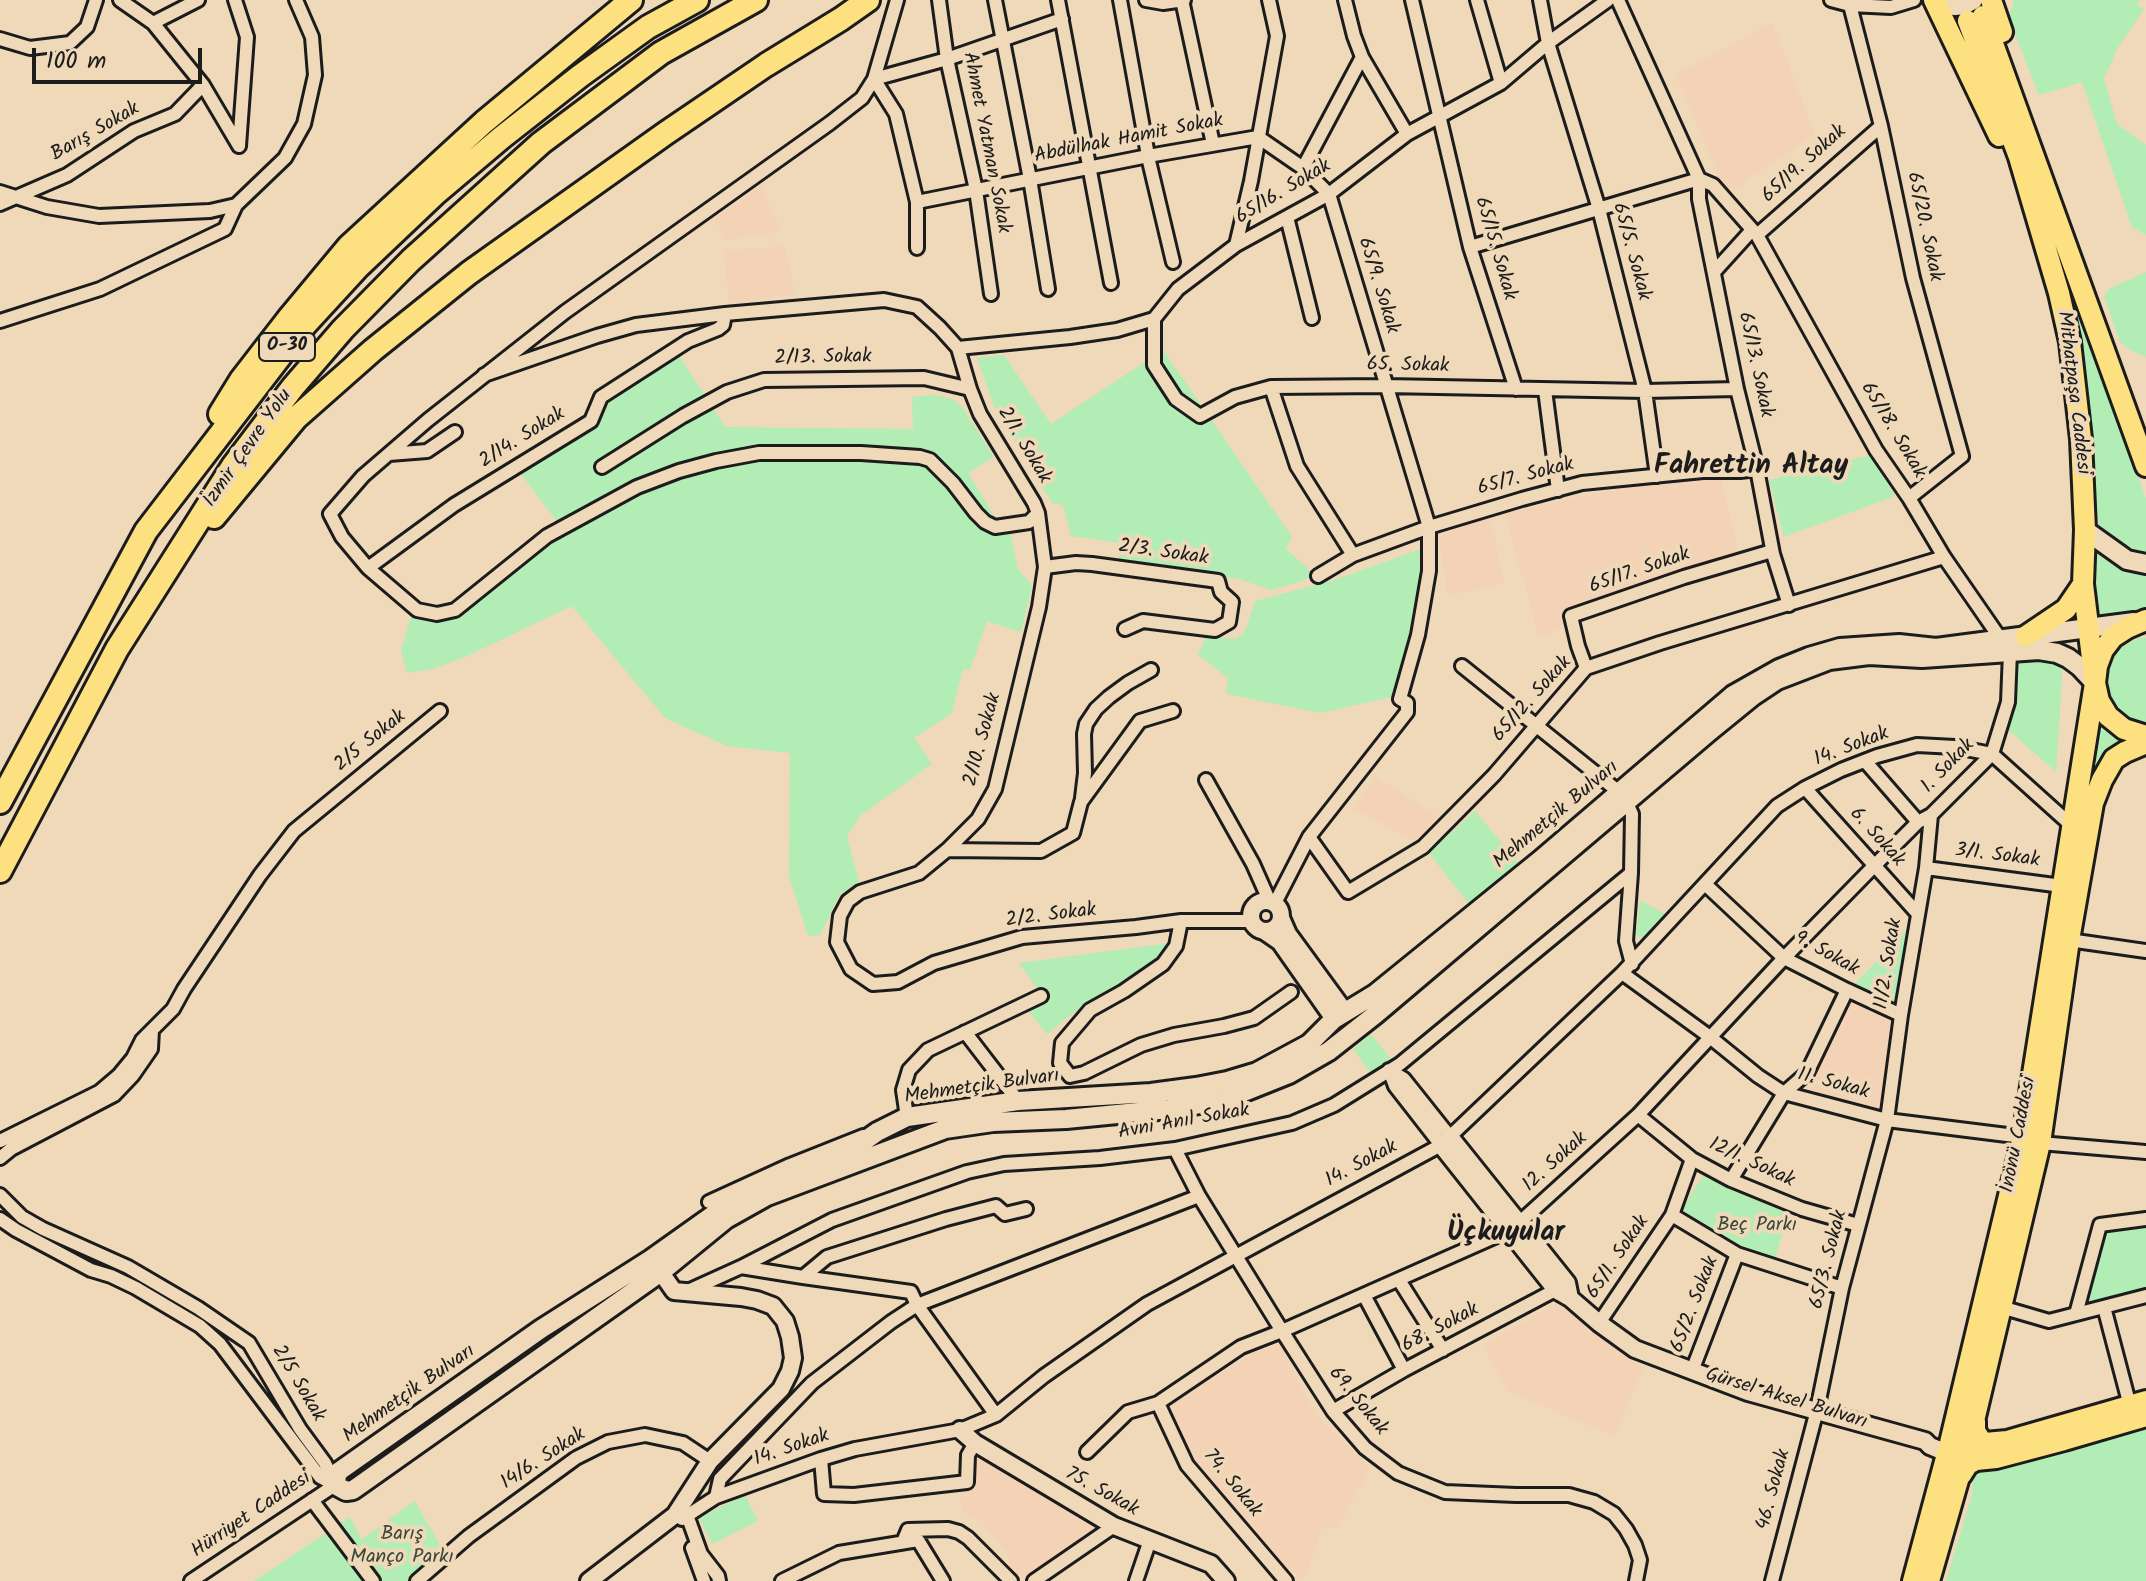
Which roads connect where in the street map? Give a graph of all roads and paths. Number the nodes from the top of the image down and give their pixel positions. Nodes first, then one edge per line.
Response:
1 (96, 0) edge
2 (120, 0) edge
3 (235, 0) edge
4 (296, 0) edge
5 (631, 0) edge
6 (697, 0) edge
7 (756, 0) edge
8 (868, 0) edge
9 (897, 0) edge
10 (939, 0) edge
11 (995, 0) edge
12 (1058, 0) edge
13 (1120, 0) edge
14 (1148, 0) edge
15 (1183, 0) edge
16 (1269, 0) edge
17 (1345, 0) edge
18 (1412, 0) edge
19 (1477, 0) edge
20 (1540, 0) edge
21 (1608, 0) edge
22 (1618, 0) edge
23 (1831, 0) edge
24 (1914, 0) edge
25 (1936, 0) edge
26 (192, 1) edge
27 (1850, 5) junction
28 (1979, 9) edge
29 (1062, 19) junction
30 (153, 23) junction
31 (0, 39) edge
32 (1002, 40) junction
33 (1548, 43) junction
34 (1362, 57) junction
35 (947, 59) junction
36 (874, 79) junction
37 (1501, 83) junction
38 (203, 85) junction
39 (1439, 118) junction
40 (1881, 126) junction
41 (1407, 134) junction
42 (1258, 137) junction
43 (1213, 144) junction
44 (1148, 156) junction
45 (1091, 168) junction
46 (1303, 168) junction
47 (1030, 179) junction
48 (1699, 179) junction
49 (976, 190) junction
50 (0, 192) edge
51 (1329, 194) junction
52 (15, 196) junction
53 (917, 202) junction
54 (0, 204) edge
55 (236, 205) junction
56 (1599, 209) junction
57 (1287, 217) junction
58 (1755, 233) junction
59 (1236, 245) junction
60 (1470, 247) junction
61 (917, 248) dead end
62 (1173, 262) dead end
63 (1714, 272) junction
64 (1111, 283) dead end
65 (1048, 289) dead end
66 (2059, 293) junction
67 (991, 294) dead end
68 (725, 314) junction
69 (1312, 318) dead end
70 (1154, 319) junction
71 (0, 321) edge
72 (958, 348) junction
73 (484, 375) junction
74 (1386, 386) junction
75 (1271, 387) junction
76 (970, 389) junction
77 (1516, 389) junction
78 (1737, 389) junction
79 (1545, 390) junction
80 (1645, 391) junction
81 (455, 432) dead end
82 (389, 454) junction
83 (2146, 466) edge
84 (602, 467) dead end
85 (1757, 469) junction
86 (1657, 476) junction
87 (1558, 490) junction
88 (1909, 498) junction
89 (1038, 513) junction
90 (1429, 527) junction
91 (2085, 530) junction
92 (146, 531) junction
93 (1772, 551) junction
94 (1353, 555) junction
95 (1944, 557) junction
96 (173, 562) junction
97 (2146, 564) edge
98 (1045, 567) junction
99 (368, 568) junction
100 (1318, 576) dead end
101 (2083, 584) junction
102 (1789, 605) junction
103 (2144, 620) edge
104 (1125, 629) dead end
105 (2088, 629) junction
106 (2026, 636) junction
107 (2006, 646) junction
108 (1462, 666) dead end
109 (1586, 668) junction
110 (1151, 670) dead end
111 (2095, 683) junction
112 (440, 711) dead end
113 (1173, 711) dead end
114 (1535, 725) junction
115 (2146, 736) edge
116 (2146, 743) edge
117 (1992, 754) junction
118 (1865, 761) junction
119 (1206, 780) dead end
120 (1805, 788) junction
121 (1622, 797) junction
122 (0, 802) edge
123 (1081, 802) junction
124 (1931, 815) junction
125 (1918, 822) junction
126 (2071, 825) junction
127 (1309, 837) junction
128 (947, 850) junction
129 (1874, 866) junction
130 (1926, 868) junction
131 (0, 871) edge
132 (1631, 873) junction
133 (1705, 884) junction
134 (2062, 886) junction
135 (1275, 907) junction
136 (1918, 914) junction
137 (1181, 921) junction
138 (1258, 926) junction
139 (2069, 940) junction
140 (837, 942) joint
141 (2146, 951) edge
142 (1784, 958) junction
143 (1627, 969) junction
144 (1847, 990) junction
145 (1291, 992) dead end
146 (1041, 996) dead end
147 (1376, 1014) junction
148 (1901, 1015) junction
149 (1340, 1016) junction
150 (152, 1030) junction
151 (965, 1032) junction
152 (1710, 1037) junction
153 (1329, 1051) junction
154 (1389, 1070) junction
155 (1784, 1093) junction
156 (1018, 1101) junction
157 (1638, 1115) junction
158 (907, 1117) junction
159 (1887, 1120) junction
160 (2032, 1140) junction
161 (0, 1141) edge
162 (1446, 1142) junction
163 (1175, 1149) junction
164 (2146, 1152) edge
165 (0, 1158) edge
166 (1692, 1159) junction
167 (1731, 1180) junction
168 (0, 1195) edge
169 (1199, 1196) junction
170 (1026, 1209) dead end
171 (723, 1214) junction
172 (1672, 1215) junction
173 (0, 1219) edge
174 (2146, 1219) edge
175 (1858, 1225) junction
176 (1515, 1226) junction
177 (1737, 1254) junction
178 (1237, 1256) junction
179 (656, 1266) junction
180 (741, 1267) junction
181 (803, 1277) junction
182 (1399, 1280) junction
183 (1842, 1288) junction
184 (1565, 1290) junction
185 (685, 1292) junction
186 (1364, 1295) junction
187 (2146, 1296) edge
188 (917, 1305) junction
189 (2001, 1307) junction
190 (2104, 1307) junction
191 (2076, 1314) junction
192 (1599, 1323) junction
193 (1282, 1331) junction
194 (1443, 1350) junction
195 (1404, 1370) junction
196 (1692, 1371) junction
197 (1158, 1403) junction
198 (2141, 1407) edge
199 (1817, 1410) junction
200 (1333, 1411) junction
201 (996, 1415) junction
202 (960, 1430) junction
203 (975, 1443) junction
204 (1087, 1452) dead end
205 (1965, 1453) junction
206 (821, 1459) junction
207 (710, 1461) junction
208 (335, 1485) junction
209 (716, 1497) junction
210 (312, 1500) junction
211 (681, 1516) junction
212 (1114, 1526) junction
213 (1150, 1540) junction
214 (903, 1542) junction
215 (809, 1568) junction
216 (191, 1581) edge
217 (373, 1581) edge
218 (417, 1581) edge
219 (589, 1581) edge
220 (704, 1581) edge
221 (719, 1581) edge
222 (782, 1581) edge
223 (815, 1581) edge
224 (943, 1581) edge
225 (1011, 1581) edge
226 (1034, 1581) edge
227 (1136, 1581) edge
228 (1226, 1581) edge
229 (1286, 1581) edge
230 (1636, 1581) edge
231 (1772, 1581) edge
232 (1913, 1581) edge
233 (1929, 1581) edge

1 - 31 street
2 - 30 street
3 - 38 street
4 - 55 street
5 - 92 highway
6 - 92 highway, İzmir Çevre Yolu / O-30
7 - 96 highway, İzmir Çevre Yolu / O-30
8 - 96 highway
9 - 36 street
10 - 35 street, Ahmet Yatman Sokak
11 - 32 street
12 - 29 street
13 - 44 street
14 - 15 street
15 - 43 street
16 - 42 street
17 - 34 street
18 - 39 street, 65/15. Sokak
19 - 37 street
20 - 33 street, 65/5. Sokak
21 - 33 street, 65/16. Sokak
22 - 48 street, 65/13. Sokak
23 - 27 street
24 - 27 street
25 - 28 main road
25 - 66 main road
26 - 30 street
27 - 40 street, 65/20. Sokak
28 - 66 main road, Mithatpaşa Caddesi
28 - 83 main road, Mithatpaşa Caddesi
29 - 32 street
29 - 45 street
30 - 38 street
32 - 35 street
32 - 47 street
33 - 37 street, 65/16. Sokak
33 - 56 street, 65/5. Sokak
34 - 41 street
34 - 46 street
35 - 36 street
35 - 49 street, Ahmet Yatman Sokak
36 - 53 street
36 - 73 street
37 - 39 street, 65/16. Sokak
38 - 52 street, Barış Sokak
39 - 41 street, 65/16. Sokak
39 - 60 street, 65/15. Sokak
40 - 58 street, 65/19. Sokak
40 - 88 street, 65/20. Sokak
41 - 51 street, 65/16. Sokak
42 - 43 street, Abdülhak Hamit Sokak
42 - 46 street
42 - 59 street
43 - 44 street, Abdülhak Hamit Sokak
44 - 45 street, Abdülhak Hamit Sokak
44 - 62 street
45 - 47 street, Abdülhak Hamit Sokak
45 - 64 street
46 - 51 street
47 - 49 street, Abdülhak Hamit Sokak
47 - 65 street
48 - 56 street
48 - 58 street, 65/13. Sokak
48 - 63 street, 65/13. Sokak
49 - 53 street, Abdülhak Hamit Sokak
49 - 67 street, Ahmet Yatman Sokak
50 - 52 street
51 - 57 street, 65/16. Sokak
51 - 74 street, 65/9. Sokak
52 - 54 street, Barış Sokak
52 - 55 street
53 - 61 street
55 - 71 street
56 - 60 street
56 - 80 street, 65/5. Sokak
57 - 59 street, 65/16. Sokak
57 - 69 street
58 - 63 street, 65/19. Sokak
58 - 88 street, 65/18. Sokak
59 - 70 street, 65/16. Sokak
60 - 77 street, 65/15. Sokak
63 - 78 street, 65/13. Sokak
66 - 91 main road, Mithatpaşa Caddesi
68 - 72 street
68 - 73 street
68 - 99 street, 2/14. Sokak
70 - 72 street
70 - 75 street, 65. Sokak
72 - 76 street, 2/1. Sokak
73 - 82 street
74 - 75 street, 65. Sokak
74 - 77 street, 65. Sokak
74 - 90 street, 65/9. Sokak
75 - 94 street
76 - 84 street, 2/13. Sokak
76 - 89 street, 2/1. Sokak
77 - 79 street, 65. Sokak
78 - 80 street, 65. Sokak
78 - 85 street, 65/13. Sokak
79 - 80 street, 65. Sokak
79 - 87 street
80 - 86 street, 65/5. Sokak
81 - 82 street
82 - 99 street
85 - 86 street, 65/7. Sokak
85 - 93 street, 65/13. Sokak
86 - 87 street, 65/7. Sokak
87 - 90 street, 65/7. Sokak
88 - 95 street, 65/18. Sokak
89 - 98 street, 2/1. Sokak
89 - 99 street
90 - 94 street, 65/7. Sokak
90 - 127 street
91 - 97 main road
91 - 101 main road, Mithatpaşa Caddesi
92 - 122 highway, İzmir Çevre Yolu / O-30
93 - 102 street, 65/13. Sokak
93 - 109 street, 65/17. Sokak
94 - 100 street, 65/7. Sokak
95 - 102 street, 65/12. Sokak
95 - 107 street, 65/18. Sokak
96 - 131 highway, İzmir Çevre Yolu / O-30
98 - 104 street, 2/3. Sokak
98 - 128 street, 2/10. Sokak
101 - 105 main road, Mithatpaşa Caddesi
101 - 106 main road
102 - 109 street, 65/12. Sokak
103 - 105 main road, Mehmetçik Bulvarı
103 - 111 main road
105 - 106 main road, Mehmetçik Bulvarı
105 - 111 main road, Mithatpaşa Caddesi
106 - 107 main road, Mehmetçik Bulvarı
107 - 111 main road, Mehmetçik Bulvarı
107 - 117 street, 1. Sokak
107 - 121 main road, Mehmetçik Bulvarı
108 - 114 street
109 - 114 street, 65/12. Sokak
110 - 123 street
111 - 115 main road
111 - 126 main road, İnönü Caddesi
112 - 150 street, 2/5 Sokak
113 - 123 street
114 - 121 street
114 - 127 street, 65/12. Sokak
116 - 139 main road, İnönü Caddesi
117 - 118 street, 14. Sokak
117 - 124 street, 1. Sokak
117 - 126 street
118 - 120 street, 14. Sokak
118 - 125 street
119 - 135 street
120 - 129 street, 6. Sokak
120 - 133 street, 14. Sokak
121 - 132 street
121 - 147 main road, Mehmetçik Bulvarı
121 - 149 main road, Mehmetçik Bulvarı
123 - 128 street
124 - 125 street, 12. Sokak
124 - 130 street, 11/2. Sokak
125 - 129 street, 12. Sokak
126 - 134 main road, İnönü Caddesi
127 - 135 street
128 - 140 street, 2/10. Sokak
129 - 136 street, 6. Sokak
129 - 142 street, 12. Sokak
130 - 134 street, 3/1. Sokak
130 - 136 street, 11/2. Sokak
132 - 143 street
132 - 154 street, Avni Anıl Sokak
133 - 142 street, 9. Sokak
133 - 143 street, 14. Sokak
134 - 160 main road, İnönü Caddesi
135 - 138 street
135 - 138 street
135 - 149 street
136 - 148 street, 11/2. Sokak
137 - 138 street, 2/2. Sokak
137 - 140 street, 2/2. Sokak
137 - 145 street
138 - 149 street
139 - 141 street
139 - 160 main road, İnönü Caddesi
142 - 144 street, 9. Sokak
142 - 152 street, 12. Sokak
143 - 152 street, 11. Sokak
143 - 162 street, 14. Sokak
144 - 148 street, 9. Sokak
144 - 155 street
146 - 151 street
147 - 149 main road
147 - 153 main road, Mehmetçik Bulvarı
148 - 159 street, 11/2. Sokak
149 - 153 main road
149 - 156 main road, Mehmetçik Bulvarı
150 - 161 street, 2/5 Sokak
150 - 165 street, 2/5 Sokak
151 - 156 street
151 - 158 street
152 - 155 street, 11. Sokak
152 - 157 street, 12. Sokak
153 - 171 main road, Mehmetçik Bulvarı
154 - 162 street
154 - 163 street, Avni Anıl Sokak
155 - 159 street, 11. Sokak
155 - 167 street
156 - 158 main road, Mehmetçik Bulvarı
157 - 166 street, 12/1. Sokak
157 - 176 street, 12. Sokak
158 - 171 main road, Mehmetçik Bulvarı
159 - 160 street, 11. Sokak
159 - 175 street, 65/3. Sokak
160 - 164 street, 11. Sokak
160 - 189 main road, İnönü Caddesi
160 - 205 main road, İnönü Caddesi
162 - 176 street, Gürsel Aksel Bulvarı
162 - 178 street, 14. Sokak
163 - 169 street, 69. Sokak
163 - 180 street, Avni Anıl Sokak
166 - 167 street, 12/1. Sokak
166 - 172 street, 65/1. Sokak
167 - 175 street, 12/1. Sokak
168 - 208 street, 2/5 Sokak
169 - 178 street, 69. Sokak
169 - 188 street
170 - 181 street
171 - 179 main road, Mehmetçik Bulvarı
172 - 177 street
172 - 192 street, 65/1. Sokak
173 - 208 street, 2/5 Sokak
174 - 191 street
175 - 183 street, 65/3. Sokak
176 - 182 street, 12. Sokak
176 - 184 street, Gürsel Aksel Bulvarı
177 - 183 street
177 - 196 street, 65/2. Sokak
178 - 193 street, 69. Sokak
178 - 201 street, 14. Sokak
179 - 185 street
179 - 208 main road, Mehmetçik Bulvarı
180 - 181 street
180 - 185 street, Avni Anıl Sokak
181 - 188 street
182 - 186 street, 12. Sokak
182 - 194 street
183 - 199 street, 65/3. Sokak
184 - 192 street, Gürsel Aksel Bulvarı
184 - 194 street, 68. Sokak
185 - 207 street
186 - 193 street, 12. Sokak
186 - 195 street
187 - 190 street
188 - 201 street
188 - 209 street
189 - 191 street
189 - 205 main road, İnönü Caddesi
190 - 191 street
190 - 198 street
192 - 196 street, Gürsel Aksel Bulvarı
193 - 197 street, 12. Sokak
193 - 200 street, 69. Sokak
194 - 195 street, 68. Sokak
195 - 200 street, 68. Sokak
196 - 199 street, Gürsel Aksel Bulvarı
197 - 204 street, 12. Sokak
197 - 229 street, 74. Sokak
198 - 205 main road
199 - 205 street, Gürsel Aksel Bulvarı
199 - 231 street, 46. Sokak
200 - 230 street, 69. Sokak
201 - 202 street, 14. Sokak
202 - 203 street, 75. Sokak
202 - 206 street, 14. Sokak
203 - 206 street
203 - 212 street, 75. Sokak
205 - 232 main road, İnönü Caddesi
205 - 233 main road, İnönü Caddesi
206 - 209 street, 14. Sokak
207 - 211 street
207 - 218 street, 14/6. Sokak
208 - 210 street, Hürriyet Caddesi
209 - 211 street, 14. Sokak
210 - 216 street, Hürriyet Caddesi
210 - 217 street
211 - 219 street, 14. Sokak
211 - 220 street
211 - 221 street
212 - 213 street, 75. Sokak
212 - 226 street
213 - 227 street
213 - 228 street, 75. Sokak
214 - 215 street
214 - 224 street
214 - 225 street
215 - 222 street
215 - 223 street

